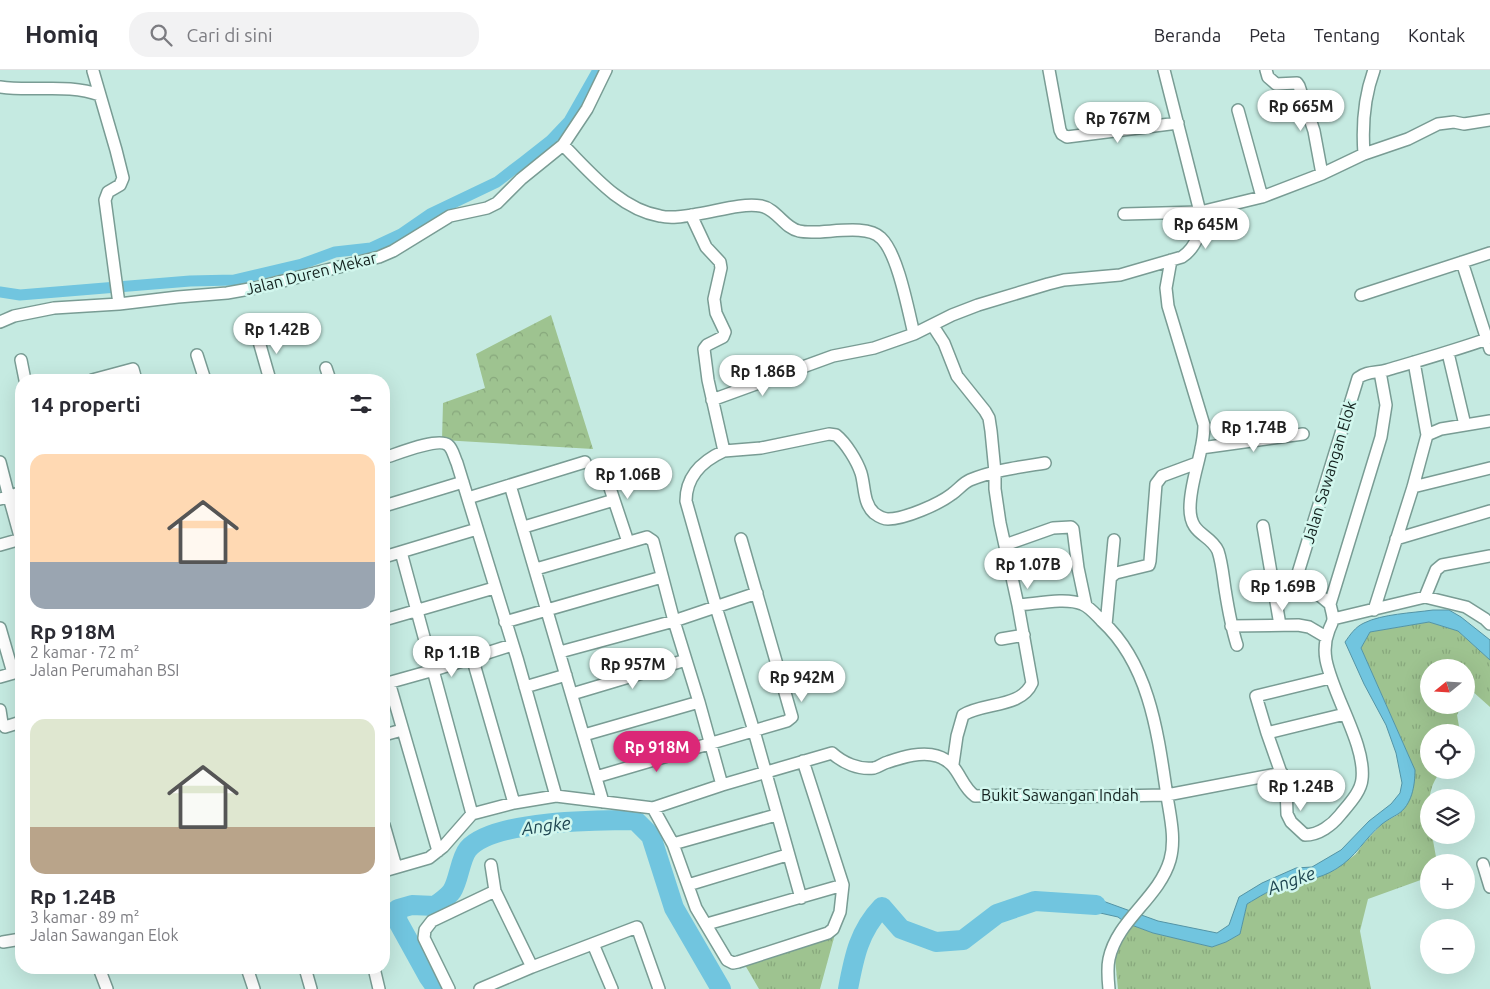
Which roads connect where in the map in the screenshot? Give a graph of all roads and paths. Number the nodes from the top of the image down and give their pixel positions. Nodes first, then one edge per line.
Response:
1 (606, 70) edge
2 (1049, 70) edge
3 (1164, 70) edge
4 (1266, 70) edge
5 (1374, 70) edge
6 (93, 72) dead end
7 (0, 87) edge
8 (100, 95) junction
9 (1238, 110) dead end
10 (1490, 120) edge
11 (1178, 123) junction
12 (564, 145) junction
13 (1364, 154) junction
14 (1322, 174) junction
15 (1262, 197) junction
16 (1200, 212) junction
17 (1124, 214) dead end
18 (691, 216) junction
19 (1490, 253) edge
20 (1171, 260) junction
21 (1462, 262) junction
22 (118, 292) junction
23 (1361, 295) dead end
24 (0, 322) edge
25 (933, 326) junction
26 (914, 334) junction
27 (258, 338) dead end
28 (1489, 342) edge
29 (1448, 353) junction
30 (197, 355) dead end
31 (21, 360) dead end
32 (1414, 362) junction
33 (326, 368) dead end
34 (1380, 372) junction
35 (24, 374) edge
36 (114, 374) edge
37 (134, 374) edge
38 (203, 374) edge
39 (268, 374) edge
40 (328, 374) edge
41 (712, 400) junction
42 (1490, 421) edge
43 (1465, 425) junction
44 (1303, 434) dead end
45 (1427, 435) junction
46 (1201, 448) junction
47 (724, 451) junction
48 (390, 456) edge
49 (0, 462) edge
50 (585, 462) dead end
51 (1045, 463) dead end
52 (1197, 463) junction
53 (603, 467) dead end
54 (1490, 468) edge
55 (996, 472) junction
56 (462, 482) junction
57 (510, 485) junction
58 (1413, 487) junction
59 (4, 498) edge
60 (468, 498) junction
61 (614, 500) junction
62 (390, 504) edge
63 (1490, 511) edge
64 (15, 525) edge
65 (1263, 526) dead end
66 (524, 527) junction
67 (477, 529) junction
68 (1396, 539) junction
69 (741, 540) dead end
70 (1114, 540) dead end
71 (15, 541) edge
72 (628, 542) junction
73 (0, 545) edge
74 (1005, 545) junction
75 (401, 552) junction
76 (390, 555) edge
77 (1490, 556) edge
78 (1468, 560) junction
79 (1490, 565) edge
80 (536, 569) junction
81 (662, 577) junction
82 (1111, 577) junction
83 (494, 588) junction
84 (758, 593) junction
85 (1425, 597) junction
86 (1330, 604) junction
87 (1018, 605) junction
88 (1086, 606) junction
89 (716, 607) junction
90 (418, 610) junction
91 (548, 610) junction
92 (1374, 610) junction
93 (390, 618) edge
94 (1333, 619) junction
95 (674, 620) junction
96 (505, 622) junction
97 (1106, 624) junction
98 (1490, 624) edge
99 (1280, 625) junction
100 (1230, 626) junction
101 (0, 631) edge
102 (1024, 635) junction
103 (1326, 637) junction
104 (1001, 638) dead end
105 (512, 645) junction
106 (1237, 645) dead end
107 (560, 652) junction
108 (472, 658) junction
109 (686, 660) junction
110 (15, 667) edge
111 (434, 670) junction
112 (15, 673) edge
113 (566, 675) junction
114 (0, 677) edge
115 (1330, 678) junction
116 (390, 682) edge
117 (525, 686) junction
118 (572, 694) junction
119 (390, 695) edge
120 (699, 702) junction
121 (0, 710) edge
122 (1345, 714) junction
123 (15, 724) edge
124 (402, 730) junction
125 (754, 731) junction
126 (390, 733) edge
127 (1267, 733) junction
128 (584, 735) junction
129 (710, 744) junction
130 (804, 761) junction
131 (952, 764) junction
132 (765, 772) junction
133 (1282, 774) junction
134 (596, 777) junction
135 (722, 784) junction
136 (1167, 795) junction
137 (556, 796) junction
138 (603, 802) junction
139 (514, 803) junction
140 (653, 808) junction
141 (472, 814) junction
142 (776, 815) junction
143 (673, 844) junction
144 (390, 846) edge
145 (438, 851) junction
146 (788, 855) junction
147 (1483, 864) dead end
148 (491, 865) dead end
149 (396, 867) junction
150 (390, 869) edge
151 (688, 884) junction
152 (843, 885) junction
153 (1490, 887) edge
154 (495, 891) junction
155 (801, 898) junction
156 (706, 924) junction
157 (15, 940) edge
158 (4, 942) dead end
159 (593, 944) junction
160 (532, 967) junction
161 (101, 974) edge
162 (249, 974) edge
163 (307, 974) edge
164 (375, 974) edge
165 (107, 989) edge
166 (254, 989) edge
167 (311, 989) edge
168 (379, 989) edge
169 (449, 989) edge
170 (480, 989) edge
171 (612, 989) edge
172 (659, 989) edge
173 (1109, 989) edge

1 - 12 street, Jalan Duren Mekar
2 - 11 street
3 - 11 street
4 - 14 street
5 - 13 street
6 - 8 street
7 - 8 street
8 - 22 street
9 - 15 street
10 - 13 street
11 - 16 street
12 - 18 street
12 - 22 street, Jalan Duren Mekar
13 - 14 street
14 - 15 street
15 - 16 street
16 - 17 street
16 - 20 street
18 - 26 street
18 - 41 street
19 - 21 street
20 - 25 street
20 - 46 street
21 - 23 street
21 - 28 street, Jalan Sawangan Elok
22 - 24 street, Jalan Duren Mekar
25 - 26 street
25 - 55 street
26 - 41 street
27 - 39 street
28 - 29 street, Jalan Sawangan Elok
29 - 32 street, Jalan Sawangan Elok
29 - 43 street
30 - 38 street
31 - 35 street
32 - 34 street, Jalan Sawangan Elok
32 - 45 street
33 - 40 street
34 - 86 street
34 - 86 street, Jalan Sawangan Elok
36 - 37 street
41 - 47 street
42 - 43 street
43 - 45 street
44 - 46 street
45 - 58 street
46 - 52 street
47 - 55 street
47 - 89 street
48 - 56 street
49 - 59 street
50 - 57 street
51 - 55 street
52 - 82 street
52 - 100 street
53 - 61 street
54 - 58 street
55 - 74 street
56 - 60 street
56 - 62 street
57 - 60 street
57 - 66 street
58 - 68 street
59 - 64 street
60 - 67 street
61 - 66 street
61 - 72 street
63 - 68 street
65 - 99 street
66 - 80 street
67 - 75 street
67 - 83 street
68 - 92 street
69 - 84 street
70 - 82 street
71 - 73 street
72 - 80 street
72 - 81 street
74 - 87 street
74 - 88 street
75 - 76 street
75 - 90 street
77 - 78 street
78 - 79 street
78 - 85 street
80 - 91 street
81 - 91 street
81 - 95 street
82 - 97 street
83 - 90 street
83 - 96 street
84 - 89 street
84 - 125 street
85 - 92 street
85 - 98 street
86 - 94 street
87 - 88 street
87 - 102 street
88 - 97 street
89 - 95 street
89 - 125 street
90 - 93 street
90 - 111 street
91 - 96 street
91 - 107 street
92 - 94 street
94 - 103 street
95 - 107 street
95 - 109 street
96 - 105 street
97 - 136 street
99 - 100 street
99 - 103 street
100 - 106 street
101 - 110 street
102 - 104 street
102 - 131 street
103 - 115 street
105 - 108 street
105 - 117 street
107 - 113 street
108 - 111 street
108 - 139 street
109 - 118 street
109 - 120 street
111 - 116 street
111 - 141 street
112 - 114 street
113 - 117 street
113 - 118 street
115 - 122 street
115 - 127 street
117 - 137 street
118 - 128 street
119 - 124 street
120 - 128 street
120 - 129 street
121 - 123 street
122 - 127 street
122 - 133 street
124 - 126 street
124 - 145 street
125 - 129 street
125 - 132 street
127 - 133 street
128 - 134 street
129 - 134 street
129 - 135 street
130 - 131 street
130 - 132 street
130 - 152 street
131 - 136 street, Bukit Sawangan Indah
132 - 135 street
132 - 142 street
133 - 136 street, Bukit Sawangan Indah
134 - 138 street
135 - 140 street
136 - 173 street
137 - 138 street
137 - 139 street
138 - 140 street
139 - 141 street
140 - 143 street
141 - 145 street
142 - 143 street
142 - 146 street
143 - 151 street
144 - 149 street
145 - 149 street
146 - 151 street
146 - 155 street
147 - 153 street
148 - 154 street
149 - 150 street
151 - 156 street
152 - 155 street
152 - 156 street
154 - 160 street
154 - 169 street
155 - 156 street
157 - 158 street
159 - 160 street
159 - 171 street
159 - 172 street
160 - 170 street
161 - 165 street
162 - 166 street
163 - 167 street
164 - 168 street

